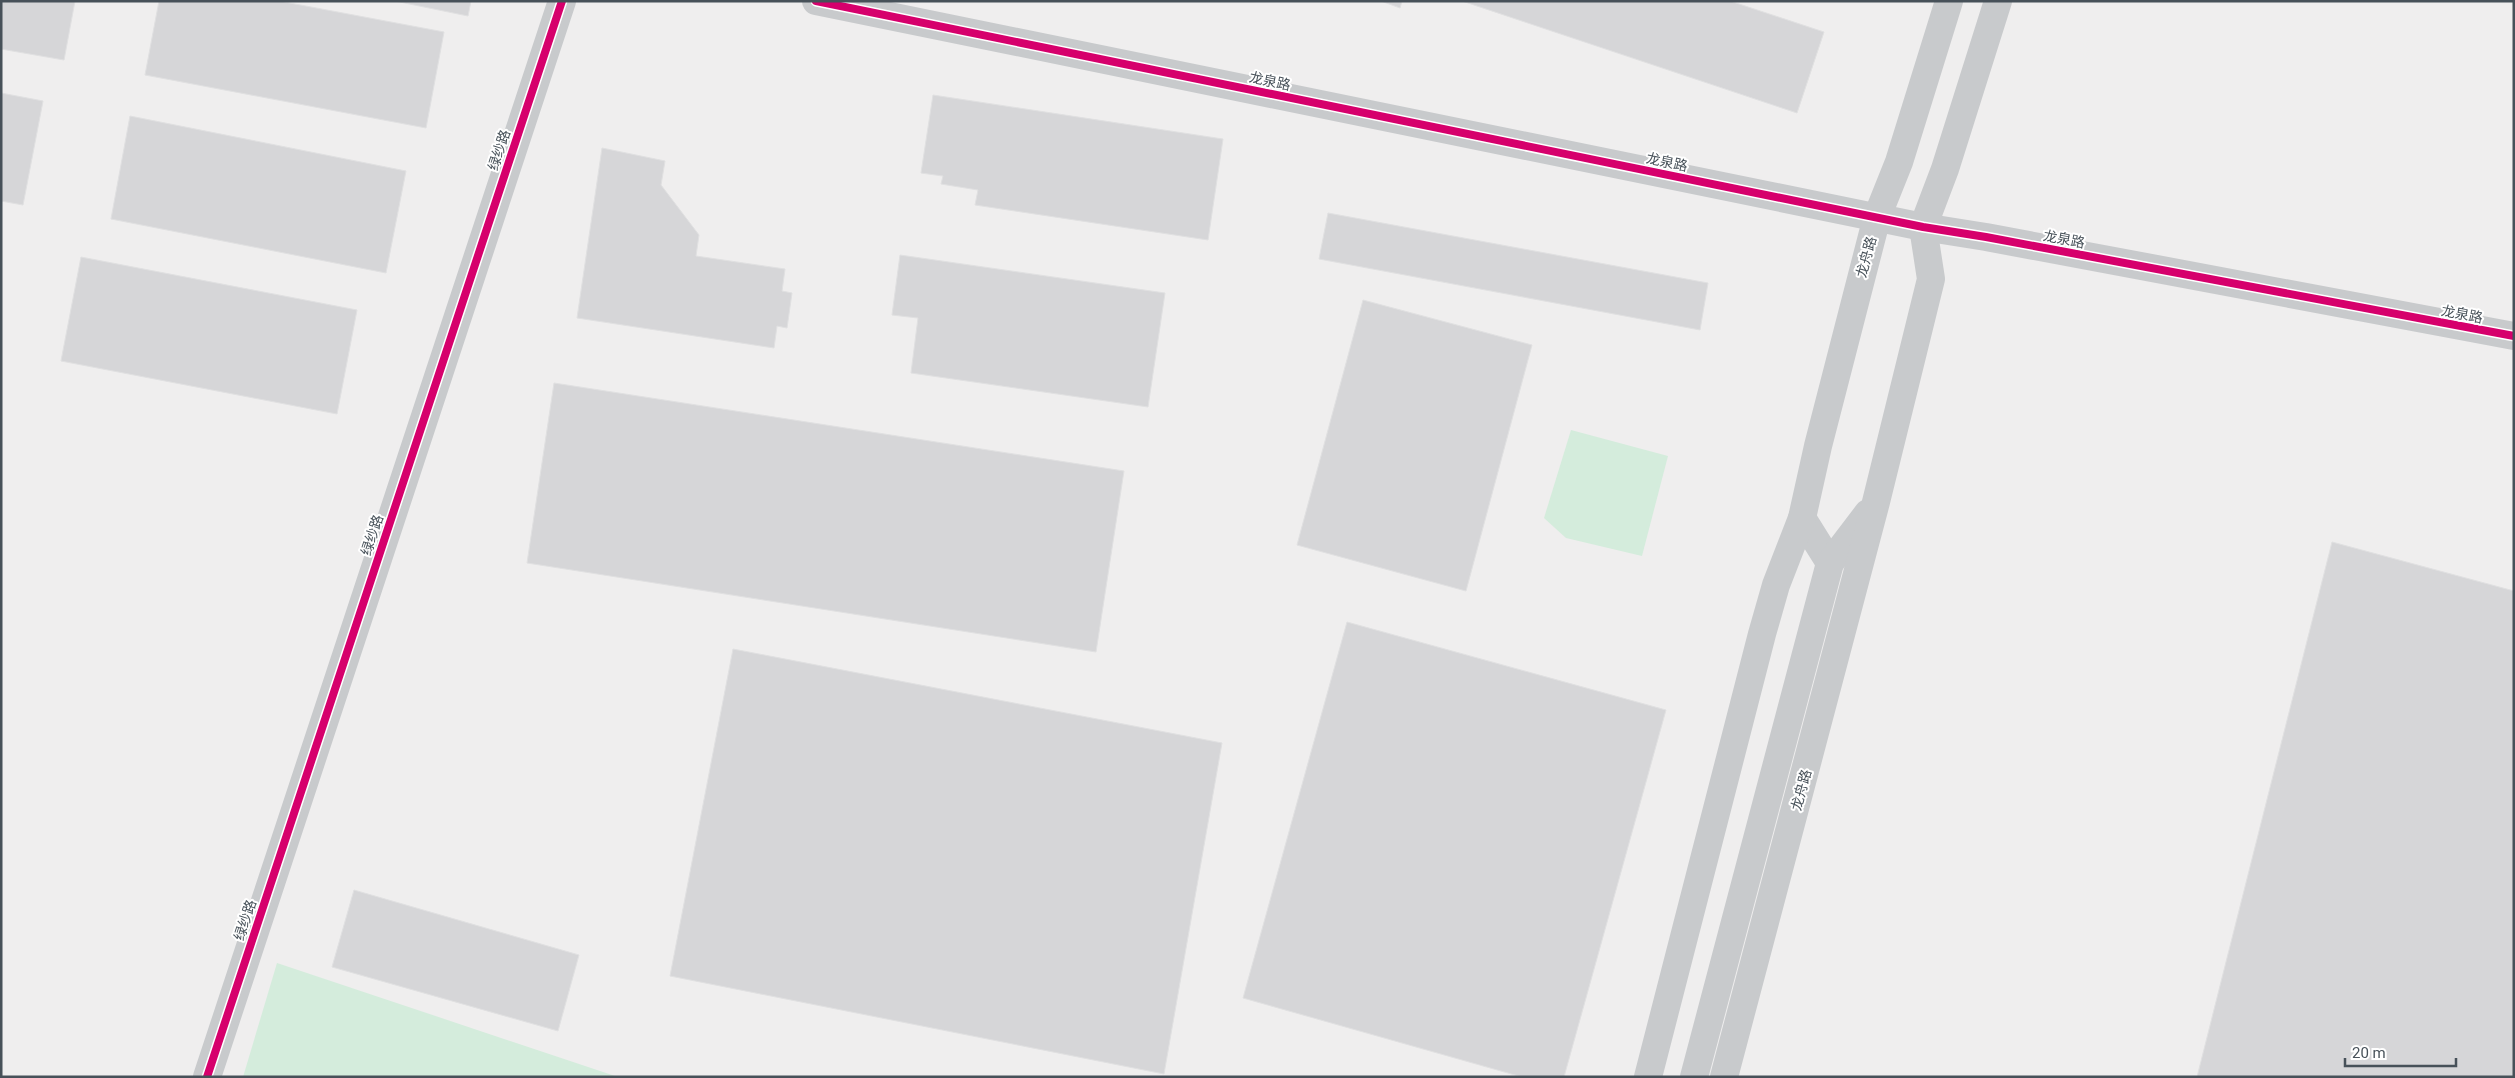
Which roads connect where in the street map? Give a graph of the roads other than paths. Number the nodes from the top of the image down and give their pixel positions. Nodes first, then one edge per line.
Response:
1 (562, 1) edge
2 (816, 1) edge
3 (1950, 1) edge
4 (1998, 1) edge
5 (1877, 217) junction
6 (1923, 227) junction
7 (2514, 336) edge
8 (1876, 502) junction
9 (1802, 518) junction
10 (1830, 562) junction
11 (207, 1077) edge
12 (1648, 1077) edge
13 (1694, 1077) edge
14 (1724, 1077) edge

1 - 11 street, 绿纱路
2 - 5 street, 龙泉路
3 - 5 street, 龙舟路
4 - 6 street, 龙舟路
5 - 6 street, 龙泉路
5 - 9 street, 龙舟路
6 - 7 street, 龙泉路
6 - 8 street, 龙舟路
8 - 10 street, 龙舟路
8 - 14 street, 龙舟路
9 - 10 street
9 - 12 street, 龙舟路
10 - 13 street, 龙舟路

